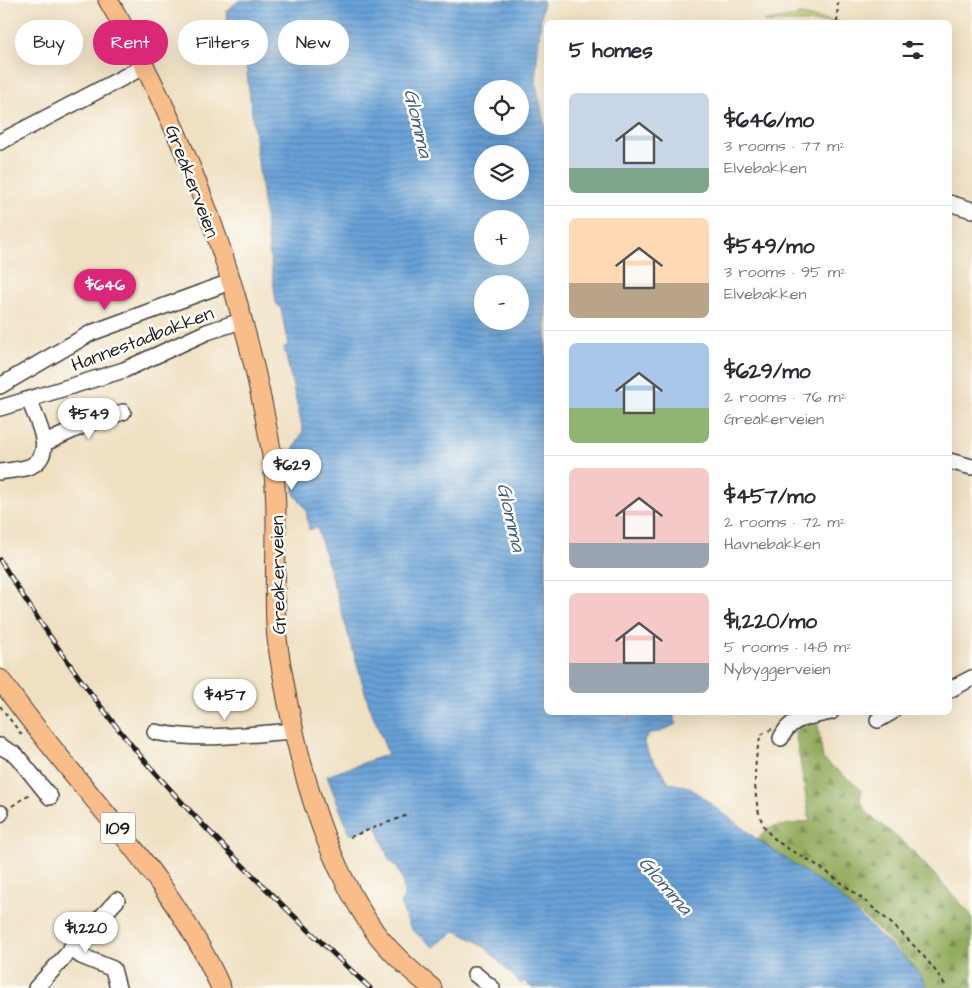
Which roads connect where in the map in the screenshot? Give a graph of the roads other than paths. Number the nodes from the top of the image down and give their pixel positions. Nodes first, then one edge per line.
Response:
1 (108, 0) edge
2 (145, 66) junction
3 (0, 142) edge
4 (952, 204) edge
5 (972, 210) edge
6 (230, 282) junction
7 (241, 321) junction
8 (0, 386) edge
9 (29, 400) junction
10 (0, 408) edge
11 (123, 412) dead end
12 (45, 443) junction
13 (952, 462) edge
14 (972, 467) edge
15 (0, 472) edge
16 (0, 678) edge
17 (972, 678) edge
18 (952, 688) edge
19 (817, 715) edge
20 (887, 715) edge
21 (878, 720) dead end
22 (294, 731) junction
23 (155, 732) dead end
24 (784, 732) road end
25 (0, 746) edge
26 (46, 792) road end
27 (117, 900) dead end
28 (72, 948) junction
29 (475, 974) dead end
30 (36, 988) edge
31 (118, 988) edge
32 (221, 988) edge
33 (432, 988) edge
34 (492, 988) edge

1 - 2 main road, Greåkerveien
2 - 3 street
2 - 6 main road, Greåkerveien
4 - 5 street
6 - 7 main road, Greåkerveien
6 - 8 street
7 - 9 street, Hannestadbakken
7 - 22 main road, Greåkerveien
9 - 10 street, Hannestadbakken
9 - 12 street
11 - 12 street
12 - 15 street
13 - 14 street
16 - 32 main road, 109
17 - 18 street
19 - 24 street
20 - 21 street
22 - 23 street
22 - 33 main road, Greåkerveien
25 - 26 street
27 - 28 street
28 - 30 street
28 - 31 street
29 - 34 street

